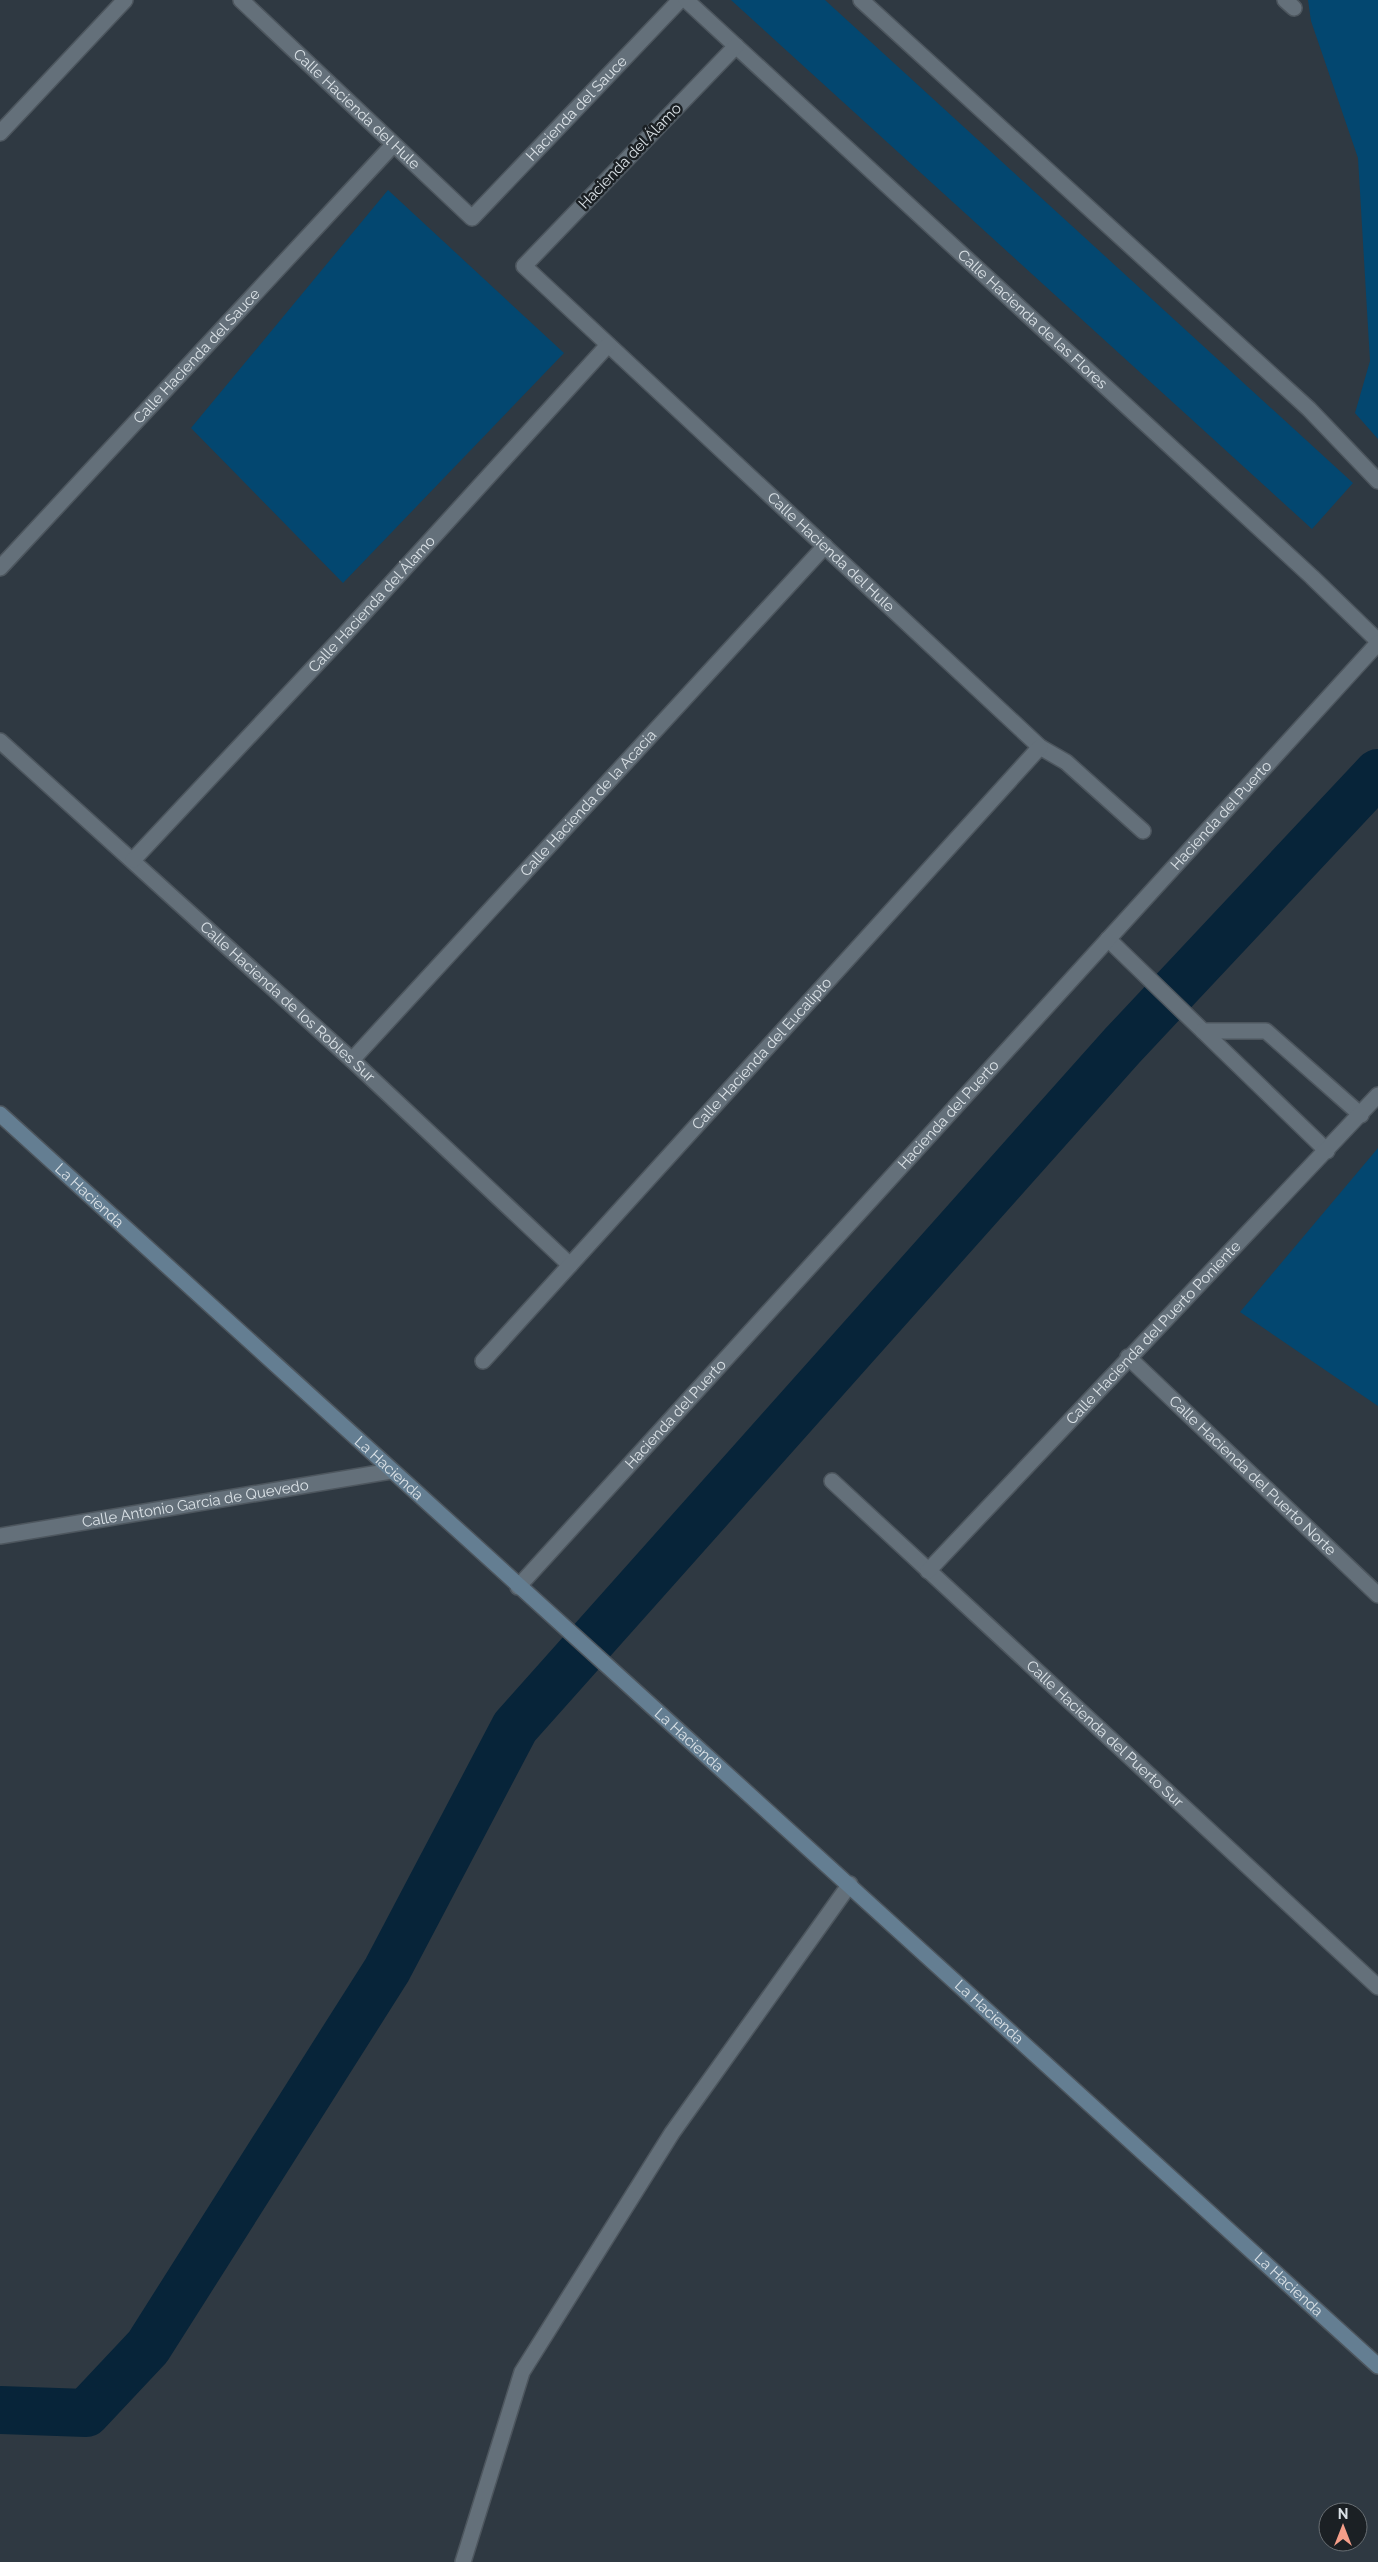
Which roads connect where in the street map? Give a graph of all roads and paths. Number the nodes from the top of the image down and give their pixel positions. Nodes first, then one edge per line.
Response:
1 (125, 0) edge
2 (241, 0) edge
3 (680, 0) edge
4 (686, 0) edge
5 (861, 0) edge
6 (736, 46) junction
7 (0, 134) edge
8 (393, 145) junction
9 (472, 218) joint
10 (524, 266) joint
11 (608, 345) junction
12 (1378, 481) edge
13 (824, 546) junction
14 (0, 568) edge
15 (1378, 642) edge
16 (0, 741) edge
17 (1040, 747) junction
18 (1142, 831) dead end
19 (134, 860) junction
20 (1108, 939) junction
21 (1203, 1031) junction
22 (352, 1060) junction
23 (1378, 1095) edge
24 (0, 1114) edge
25 (1361, 1115) junction
26 (1327, 1151) junction
27 (570, 1265) junction
28 (1128, 1357) junction
29 (483, 1361) dead end
30 (391, 1471) junction
31 (832, 1481) dead end
32 (0, 1536) edge
33 (928, 1571) junction
34 (520, 1589) junction
35 (1378, 1595) edge
36 (850, 1884) junction
37 (1378, 1987) edge
38 (1378, 2366) edge
39 (462, 2562) edge

1 - 7 street
2 - 8 street, Calle Hacienda del Hule
3 - 9 street, Hacienda del Sauce
4 - 6 street, Calle Hacienda de las Flores
5 - 12 street
6 - 10 street, Hacienda del Álamo
6 - 15 street, Calle Hacienda de las Flores
8 - 9 street, Calle Hacienda del Hule
8 - 14 street, Calle Hacienda del Sauce
10 - 11 street, Calle Hacienda del Hule
11 - 13 street, Calle Hacienda del Hule
11 - 19 street, Calle Hacienda del Álamo
13 - 17 street, Calle Hacienda del Hule
13 - 22 street, Calle Hacienda de la Acacia
15 - 20 street, Hacienda del Puerto
16 - 19 street, Calle Hacienda de los Robles Sur
17 - 18 street, Calle Hacienda del Hule
17 - 27 street, Calle Hacienda del Eucalipto
19 - 22 street, Calle Hacienda de los Robles Sur
20 - 21 street
20 - 34 street, Hacienda del Puerto
21 - 25 street
21 - 26 street
22 - 27 street, Calle Hacienda de los Robles Sur
23 - 25 street, Calle Hacienda del Puerto Poniente
24 - 30 street, La Hacienda
25 - 26 street, Calle Hacienda del Puerto Poniente
26 - 28 street, Calle Hacienda del Puerto Poniente
27 - 29 street, Calle Hacienda del Eucalipto
28 - 33 street, Calle Hacienda del Puerto Poniente
28 - 35 street, Calle Hacienda del Puerto Norte
30 - 32 street, Calle Antonio García de Quevedo
30 - 34 street, La Hacienda
31 - 33 street, Calle Hacienda del Puerto Sur
33 - 37 street, Calle Hacienda del Puerto Sur
34 - 36 street, La Hacienda
36 - 38 street, La Hacienda
36 - 39 street

